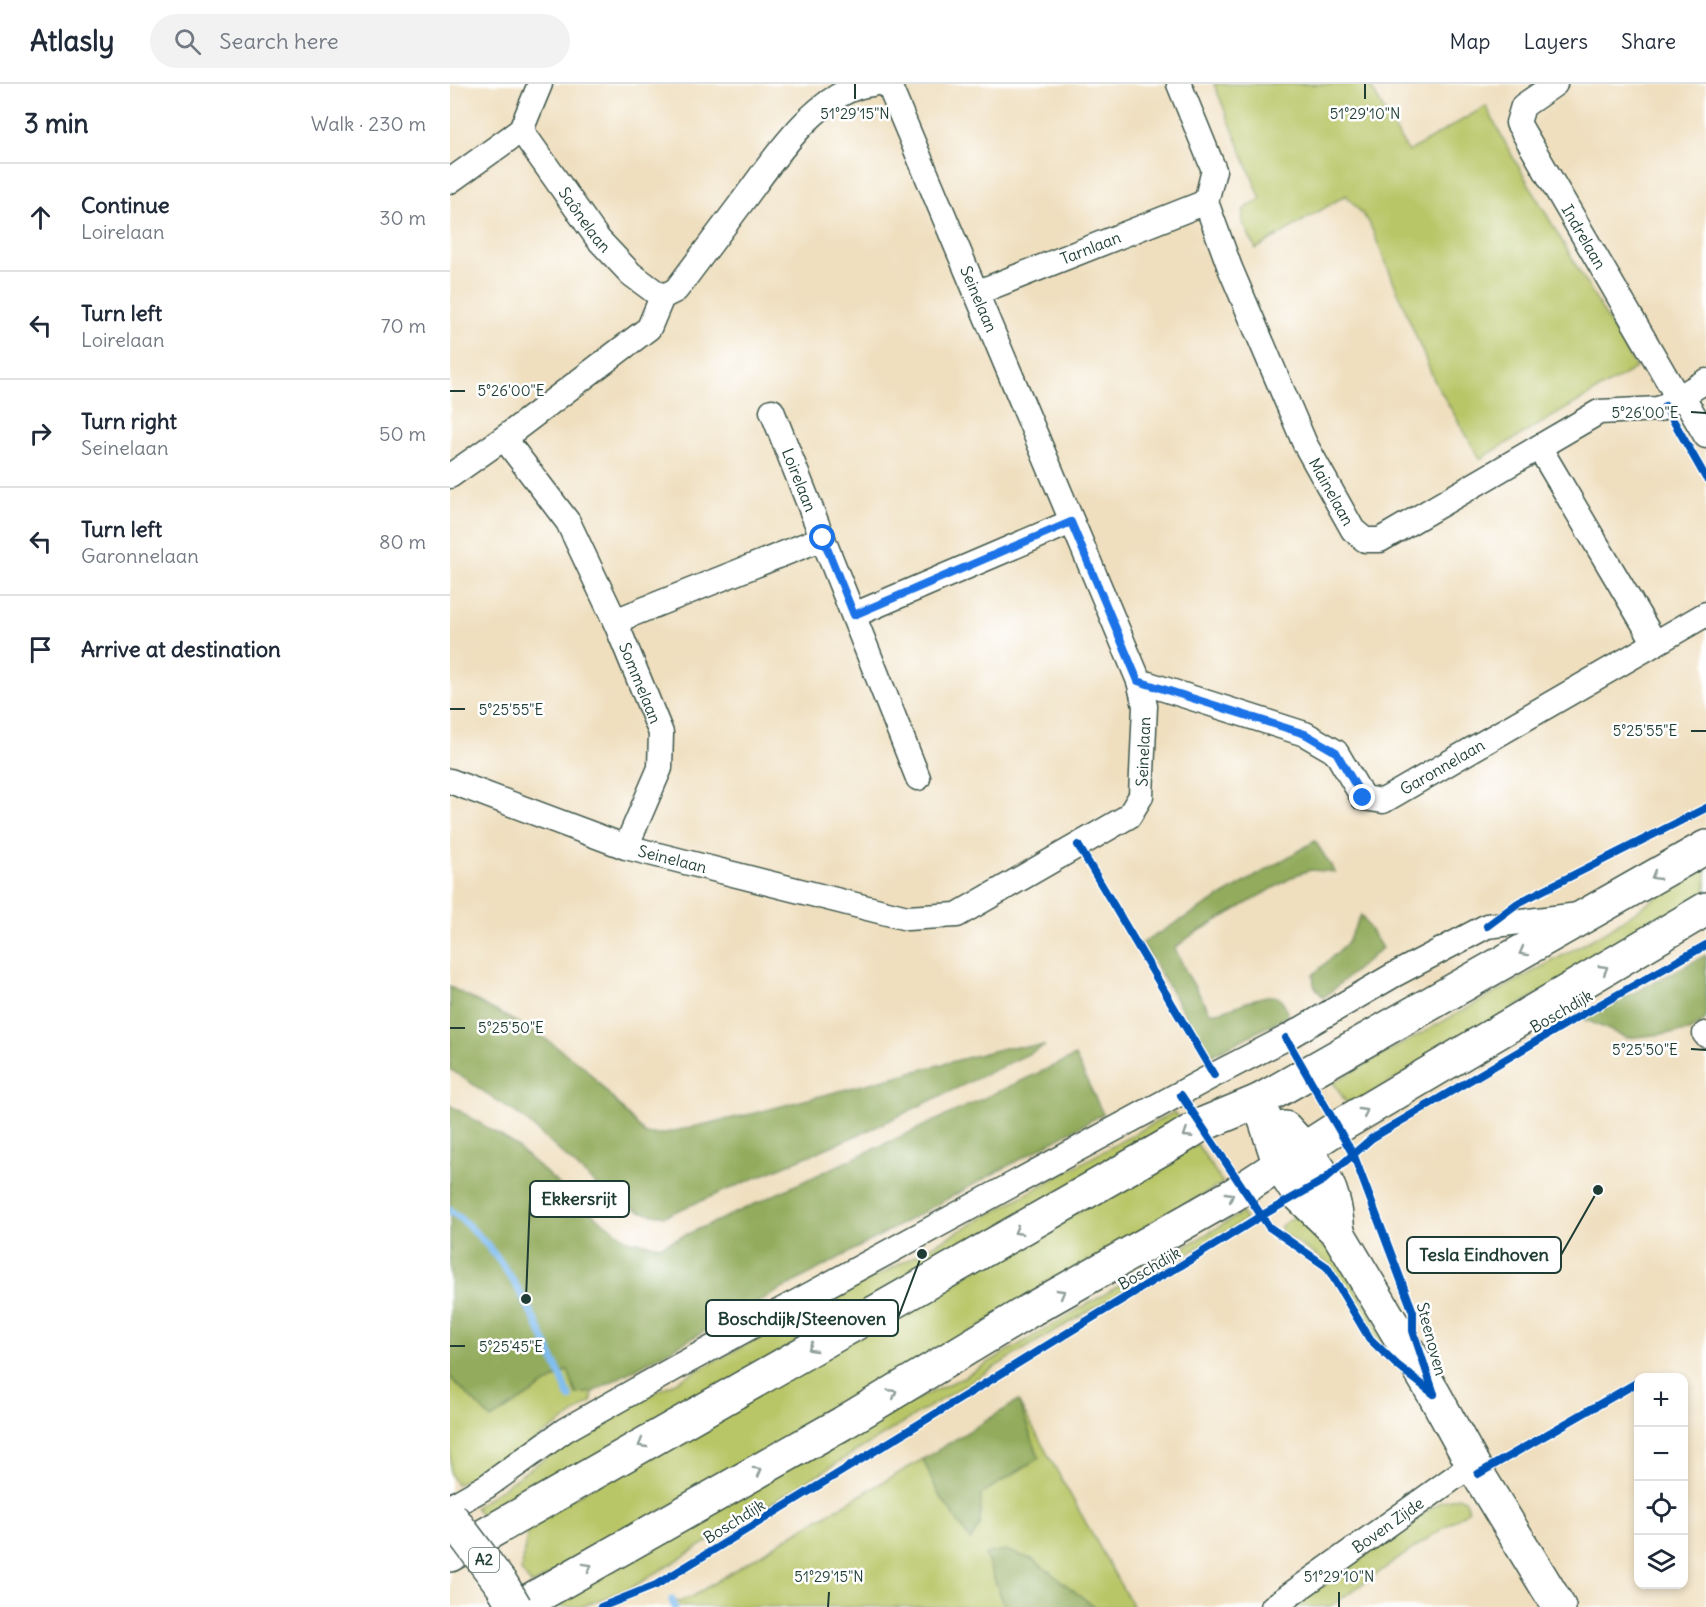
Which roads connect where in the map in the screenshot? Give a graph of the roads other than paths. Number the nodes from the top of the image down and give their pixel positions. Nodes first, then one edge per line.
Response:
1 (540, 84) edge
2 (872, 84) edge
3 (884, 84) edge
4 (1179, 84) edge
5 (1556, 84) edge
6 (521, 130) junction
7 (450, 181) edge
8 (1206, 202) junction
9 (976, 293) junction
10 (662, 297) junction
11 (1706, 381) edge
12 (1680, 396) junction
13 (772, 411) dead end
14 (1706, 436) edge
15 (504, 438) junction
16 (1539, 447) junction
17 (450, 476) edge
18 (1071, 522) junction
19 (823, 538) junction
20 (1706, 614) edge
21 (854, 615) junction
22 (615, 621) junction
23 (1655, 643) junction
24 (1138, 681) junction
25 (918, 778) dead end
26 (450, 781) edge
27 (626, 847) junction
28 (1706, 847) edge
29 (1706, 909) edge
30 (1592, 913) junction
31 (1259, 1101) junction
32 (1293, 1158) junction
33 (1473, 1464) junction
34 (450, 1507) edge
35 (450, 1516) edge
36 (450, 1555) edge
37 (516, 1607) edge
38 (1273, 1607) edge
39 (1559, 1607) edge

1 - 6 street
2 - 10 street
3 - 9 street, Seinelaan
4 - 8 street
5 - 12 street, Indrelaan
6 - 7 street
6 - 10 street, Saônelaan
8 - 9 street, Tarnlaan
8 - 16 street, Mainelaan
9 - 18 street, Seinelaan
10 - 15 street
11 - 12 street, Mainelaan
12 - 14 street, Indrelaan
12 - 16 street, Mainelaan
13 - 19 street, Loirelaan
15 - 17 street
15 - 22 street, Sommelaan
16 - 23 street
18 - 21 street
18 - 24 street, Seinelaan
19 - 21 street, Loirelaan
19 - 22 street, Sommelaan
20 - 23 street, Garonnelaan
21 - 25 street, Loirelaan
22 - 27 street, Sommelaan
23 - 24 street, Garonnelaan
24 - 27 street, Seinelaan
26 - 27 street, Seinelaan
28 -> 30 main road
32 -> 29 main road, Boschdijk
30 -> 31 main road
30 - 34 street
31 - 32 main road, Steenoven
31 -> 36 main road
32 - 33 main road, Steenoven
37 -> 32 main road, Boschdijk
33 - 38 street, Boven Zijde
33 - 39 main road, Steenoven
35 - 37 main road, Boschdijk / A2, bridge

